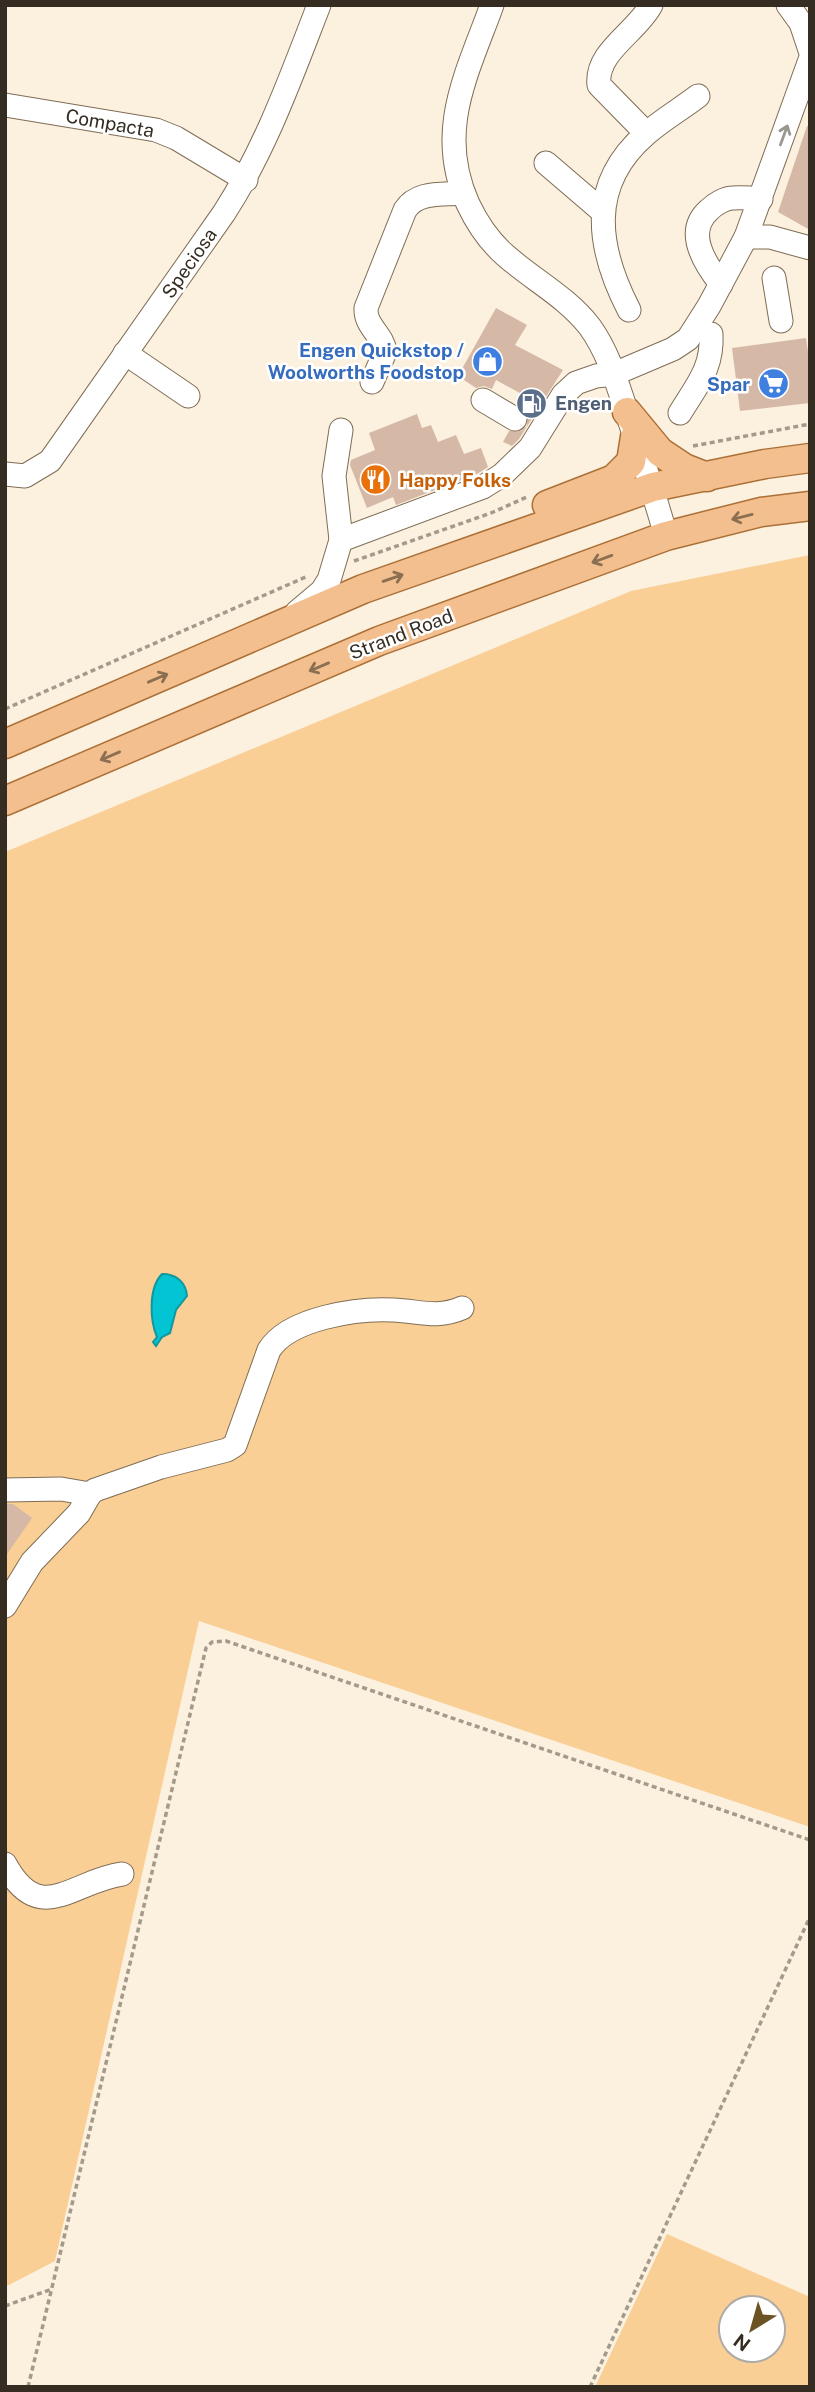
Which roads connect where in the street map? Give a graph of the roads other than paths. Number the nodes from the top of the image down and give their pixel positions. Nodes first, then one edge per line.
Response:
1 (319, 5) edge
2 (492, 5) edge
3 (651, 5) edge
4 (788, 5) edge
5 (810, 50) edge
6 (810, 60) edge
7 (698, 96) dead end
8 (5, 105) edge
9 (646, 133) junction
10 (546, 163) dead end
11 (246, 180) junction
12 (463, 193) junction
13 (761, 199) junction
14 (602, 211) junction
15 (746, 237) junction
16 (810, 248) edge
17 (774, 278) dead end
18 (720, 284) junction
19 (629, 310) dead end
20 (781, 321) dead end
21 (711, 334) dead end
22 (125, 353) junction
23 (614, 374) junction
24 (372, 382) dead end
25 (188, 396) dead end
26 (483, 400) dead end
27 (680, 412) dead end
28 (631, 425) junction
29 (529, 427) junction
30 (341, 430) dead end
31 (810, 458) edge
32 (5, 474) edge
33 (706, 477) junction
34 (653, 487) junction
35 (810, 506) edge
36 (666, 536) junction
37 (341, 540) junction
38 (481, 547) junction
39 (280, 625) junction
40 (5, 744) edge
41 (5, 801) edge
42 (462, 1308) dead end
43 (5, 1490) edge
44 (90, 1494) junction
45 (5, 1606) edge
46 (5, 1864) edge
47 (122, 1874) dead end

1 - 11 street, Speciosa
2 - 12 street
3 - 9 street
4 - 5 street
13 -> 6 street
7 - 9 street
8 - 11 street, Compacta
9 - 14 street
10 - 14 street
11 - 22 street, Speciosa
12 - 23 street
12 - 24 street
13 - 15 street
13 - 18 street
14 - 19 street
15 - 16 street
15 - 18 street
17 - 20 street
18 - 23 street
21 - 27 street
22 - 25 street
22 - 32 street, Speciosa
23 - 28 street
23 - 29 street
26 - 29 street
28 - 33 main road
28 - 34 street
28 - 38 main road
29 - 37 street
30 - 37 street
31 - 33 main road
33 - 34 main road
34 - 36 street
34 - 38 main road
35 -> 36 main road, Strand Road
36 -> 41 main road, Strand Road
37 - 39 street
39 -> 38 main road
40 -> 39 main road
42 - 44 street
43 - 44 street
44 - 45 street
46 - 47 street

